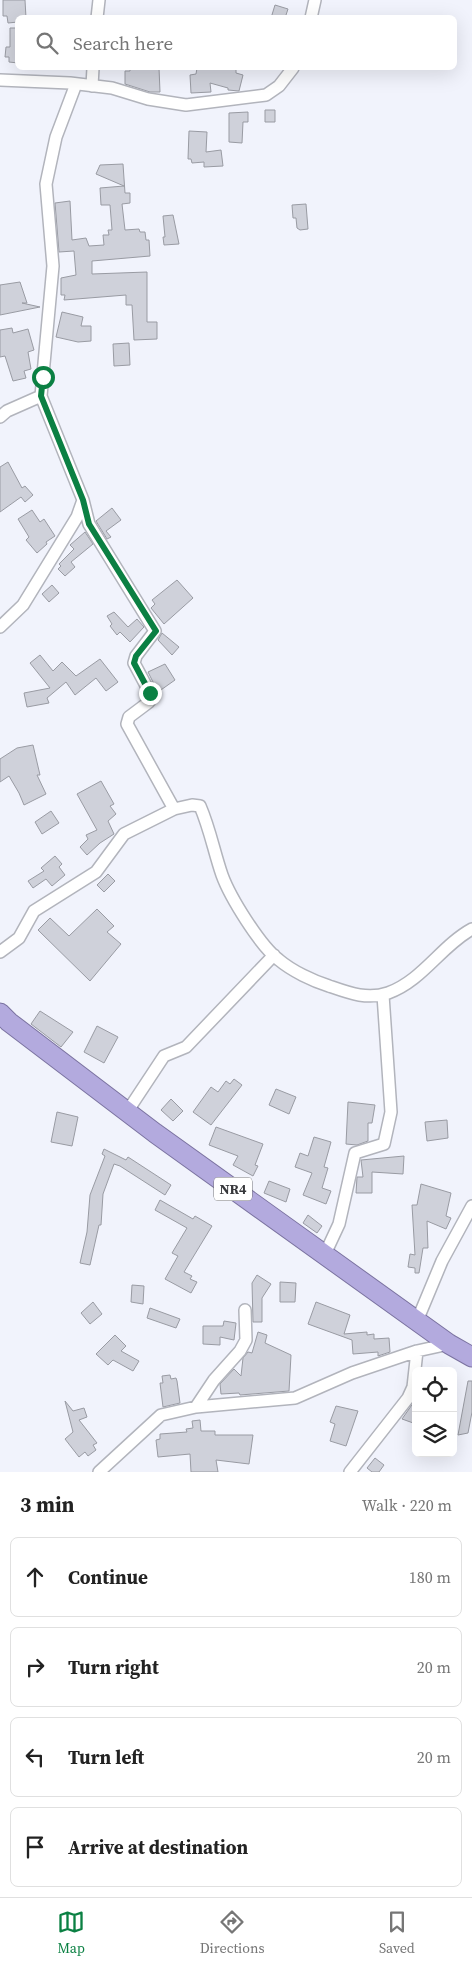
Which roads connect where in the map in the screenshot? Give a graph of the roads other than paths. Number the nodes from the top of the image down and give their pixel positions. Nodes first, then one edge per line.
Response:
1 (99, 0) edge
2 (315, 0) edge
3 (97, 15) edge
4 (312, 15) edge
5 (93, 70) edge
6 (291, 70) edge
7 (0, 80) edge
8 (76, 84) junction
9 (92, 86) junction
10 (41, 396) junction
11 (0, 418) edge
12 (83, 500) junction
13 (0, 627) edge
14 (174, 809) junction
15 (472, 929) edge
16 (0, 952) edge
17 (274, 955) junction
18 (383, 994) junction
19 (0, 1013) edge
20 (127, 1112) junction
21 (472, 1206) edge
22 (325, 1254) junction
23 (245, 1310) dead end
24 (417, 1321) junction
25 (449, 1344) junction
26 (418, 1351) junction
27 (472, 1357) edge
28 (196, 1407) junction
29 (99, 1472) edge
30 (350, 1472) edge

1 - 3 street
2 - 4 street
5 - 9 street
6 - 9 street
7 - 8 street
8 - 9 street
8 - 10 street
10 - 11 street
10 - 12 street
12 - 13 street
12 - 14 street
14 - 16 street
14 - 17 street
15 - 18 street
17 - 18 street
17 - 20 street
18 - 22 street
19 - 20 highway, NR4
20 - 22 highway, NR4
21 - 24 street
22 - 24 highway, NR4
23 - 28 street
24 - 25 highway, NR4
25 - 26 street
25 - 27 highway, NR4
26 - 28 street
26 - 30 street
28 - 29 street

